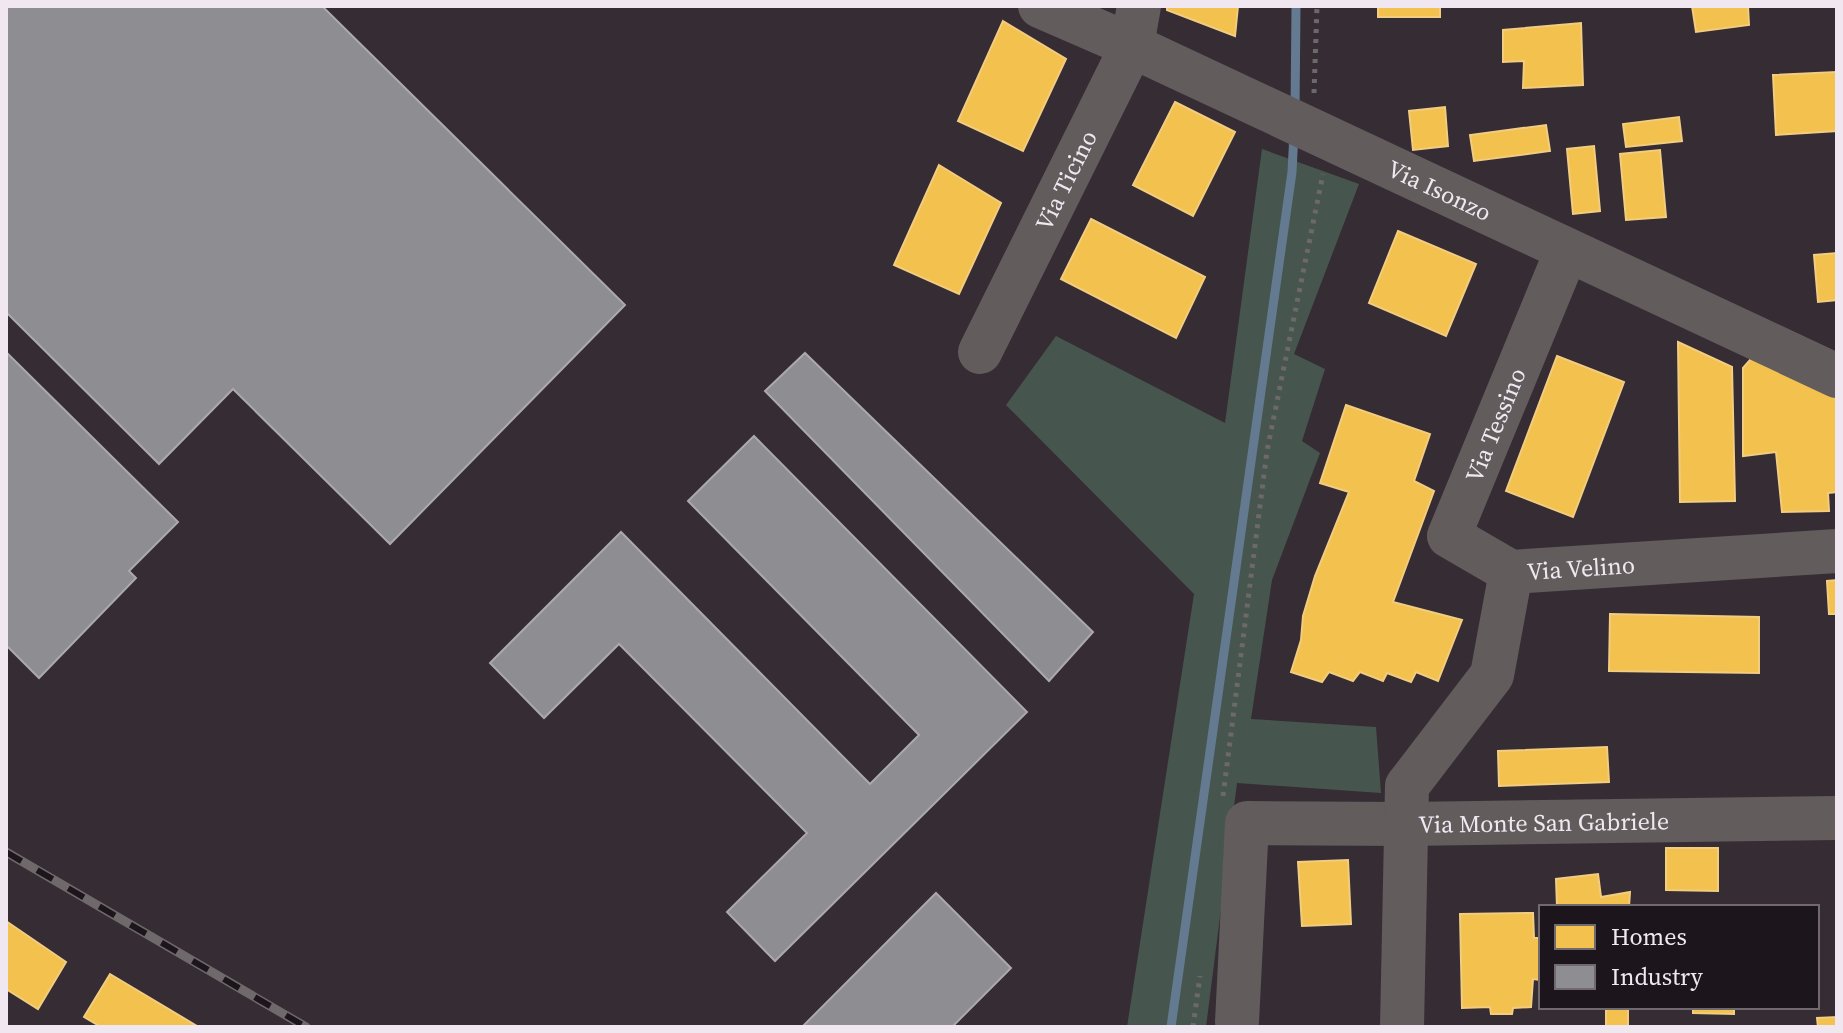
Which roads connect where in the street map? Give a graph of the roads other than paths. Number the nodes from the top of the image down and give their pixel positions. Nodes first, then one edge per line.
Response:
1 (1040, 6) edge
2 (1135, 26) edge
3 (1567, 250) junction
4 (980, 352) dead end
5 (1837, 376) edge
6 (1837, 551) edge
7 (1511, 572) junction
8 (1837, 818) edge
9 (1407, 824) junction
10 (1237, 1022) dead end
11 (1402, 1027) edge

1 - 2 street, Via Isonzo
2 - 3 street, Via Isonzo
2 - 4 street, Via Ticino
3 - 5 street, Via Isonzo
3 - 7 street, Via Tessino
6 - 7 street, Via Velino
7 - 9 street, Via Velino
8 - 9 street, Via Monte San Gabriele
9 - 10 street
9 - 11 street, Via Monte San Gabriele

